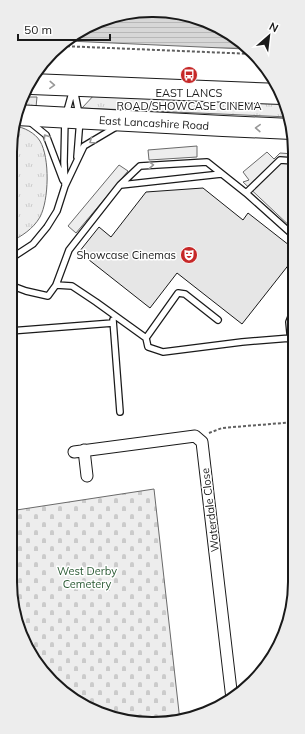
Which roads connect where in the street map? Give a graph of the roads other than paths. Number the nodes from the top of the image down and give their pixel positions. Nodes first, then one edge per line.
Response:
1 (36, 84) edge
2 (74, 86) junction
3 (274, 94) edge
4 (23, 115) edge
5 (22, 118) edge
6 (73, 118) junction
7 (125, 121) junction
8 (286, 129) edge
9 (288, 160) edge
10 (76, 162) junction
11 (221, 174) junction
12 (65, 186) junction
13 (120, 186) junction
14 (246, 193) junction
15 (288, 231) edge
16 (17, 254) edge
17 (56, 285) junction
18 (17, 288) edge
19 (112, 314) junction
20 (218, 320) dead end
21 (113, 323) junction
22 (17, 330) edge
23 (146, 338) junction
24 (288, 338) edge
25 (120, 412) dead end
26 (87, 476) dead end
27 (231, 692) edge

1 -> 2 highway
2 - 3 highway
2 - 6 lane
2 - 6 lane
4 - 6 highway, East Lancashire Road
12 -> 5 lane
6 - 7 highway, East Lancashire Road
6 - 10 lane
6 - 12 lane
8 -> 7 highway, East Lancashire Road
7 -> 10 lane
9 - 14 lane
10 - 12 lane
11 - 13 lane
13 -> 11 lane
11 - 14 lane
12 - 16 lane
13 - 17 lane
14 - 15 lane
17 - 18 lane
17 - 19 lane
19 - 21 lane
19 - 23 lane
20 - 23 lane
21 - 22 lane
21 - 25 lane
23 - 24 lane
26 - 27 street, Waterdale Close

